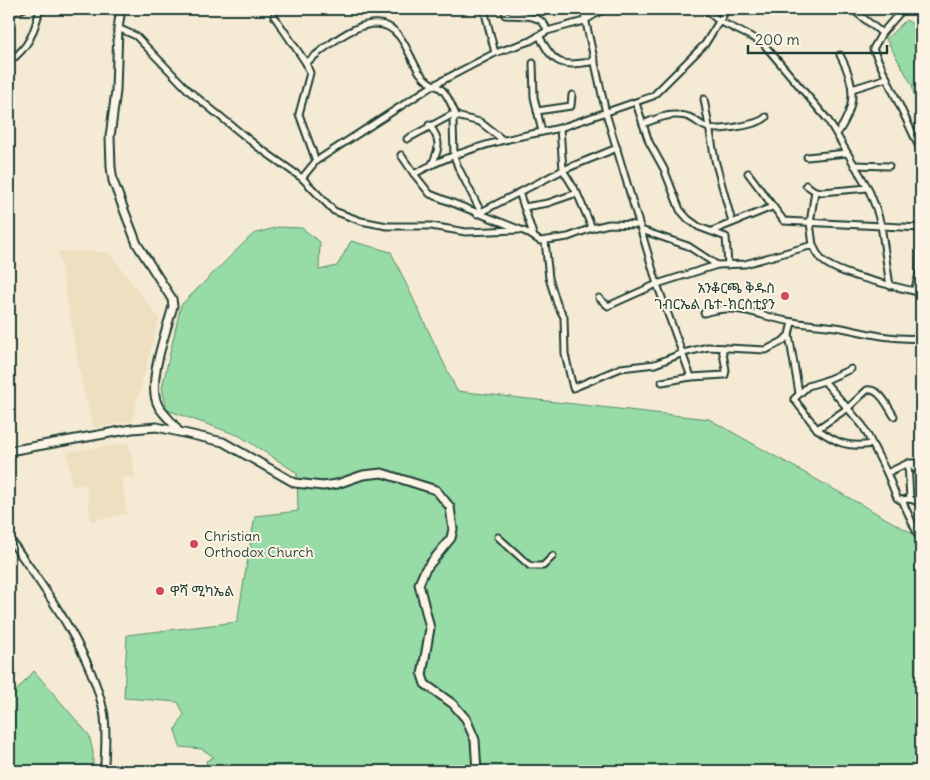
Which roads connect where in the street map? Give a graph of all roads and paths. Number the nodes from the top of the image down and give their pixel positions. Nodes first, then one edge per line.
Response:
1 (23, 9) edge
2 (40, 9) edge
3 (121, 9) edge
4 (484, 9) edge
5 (583, 9) edge
6 (604, 9) edge
7 (705, 9) edge
8 (728, 9) edge
9 (852, 9) edge
10 (903, 9) edge
11 (9, 14) edge
12 (504, 15) dead end
13 (274, 16) dead end
14 (584, 21) junction
15 (720, 21) junction
16 (118, 28) junction
17 (547, 31) junction
18 (882, 33) junction
19 (539, 35) junction
20 (495, 53) junction
21 (840, 55) dead end
22 (595, 61) junction
23 (9, 62) edge
24 (532, 62) dead end
25 (306, 64) junction
26 (887, 78) junction
27 (432, 86) junction
28 (852, 89) junction
29 (572, 95) dead end
30 (704, 99) dead end
31 (636, 103) junction
32 (537, 111) junction
33 (606, 113) junction
34 (455, 115) junction
35 (766, 117) dead end
36 (643, 124) junction
37 (428, 126) junction
38 (560, 128) junction
39 (709, 128) junction
40 (542, 132) junction
41 (837, 134) junction
42 (407, 139) dead end
43 (502, 140) junction
44 (616, 148) junction
45 (921, 150) edge
46 (847, 152) junction
47 (401, 155) dead end
48 (454, 156) junction
49 (806, 157) dead end
50 (316, 162) junction
51 (432, 164) junction
52 (854, 165) junction
53 (889, 166) dead end
54 (563, 170) junction
55 (414, 174) junction
56 (748, 174) dead end
57 (302, 178) junction
58 (806, 185) dead end
59 (868, 188) junction
60 (815, 191) junction
61 (519, 192) junction
62 (577, 194) junction
63 (524, 207) junction
64 (772, 207) junction
65 (479, 213) junction
66 (732, 222) junction
67 (810, 223) junction
68 (881, 225) junction
69 (640, 227) junction
70 (592, 228) junction
71 (921, 228) edge
72 (519, 230) junction
73 (712, 231) junction
74 (921, 236) edge
75 (534, 237) junction
76 (545, 241) junction
77 (813, 245) junction
78 (717, 265) junction
79 (728, 265) junction
80 (657, 284) junction
81 (890, 286) junction
82 (914, 291) junction
83 (921, 293) edge
84 (599, 298) dead end
85 (704, 313) dead end
86 (792, 322) junction
87 (789, 335) junction
88 (921, 338) edge
89 (722, 348) junction
90 (683, 353) junction
91 (851, 369) dead end
92 (691, 377) junction
93 (824, 381) junction
94 (662, 382) dead end
95 (799, 393) junction
96 (848, 408) junction
97 (894, 416) dead end
98 (817, 430) junction
99 (178, 431) junction
100 (872, 444) junction
101 (9, 451) edge
102 (921, 463) edge
103 (910, 464) junction
104 (887, 473) junction
105 (921, 477) edge
106 (910, 499) junction
107 (902, 500) junction
108 (921, 503) edge
109 (498, 537) dead end
110 (9, 538) edge
111 (921, 542) edge
112 (552, 556) dead end
113 (104, 771) edge
114 (477, 771) edge

1 - 11 street
2 - 23 street
3 - 16 main road
4 - 20 street
5 - 14 street
6 - 14 street
7 - 15 street
8 - 15 street
9 - 18 street
10 - 18 street
12 - 17 street
13 - 25 street
14 - 17 street
14 - 22 street
15 - 31 street
15 - 41 street
16 - 57 street
16 - 99 main road
17 - 19 street
18 - 26 street
19 - 20 street
19 - 22 street
20 - 27 street
21 - 28 street
22 - 33 street
24 - 32 street
25 - 27 street
25 - 50 street
26 - 28 street
26 - 45 street
27 - 34 street
27 - 50 street
28 - 41 street
29 - 32 street
30 - 39 street
31 - 33 street
31 - 36 street
32 - 40 street
33 - 38 street
33 - 44 street
34 - 37 street
34 - 43 street
34 - 48 street
35 - 39 street
36 - 39 street
36 - 73 street
37 - 42 street
37 - 51 street
38 - 40 street
38 - 54 street
39 - 66 street
40 - 43 street
41 - 46 street
43 - 48 street
44 - 54 street
44 - 69 street
46 - 49 street
46 - 52 street
47 - 55 street
48 - 51 street
48 - 65 street
50 - 57 street
51 - 55 street
52 - 53 street
52 - 59 street
54 - 61 street
54 - 62 street
55 - 65 street
56 - 64 street
57 - 72 street
58 - 60 street
59 - 60 street
59 - 68 street
60 - 67 street
61 - 63 street
61 - 65 street
62 - 63 street
62 - 70 street
63 - 75 street
64 - 66 street
64 - 67 street
65 - 72 street
66 - 73 street
67 - 68 street
67 - 77 street
68 - 71 street
68 - 81 street
69 - 70 street
69 - 78 street
69 - 80 street
70 - 76 street
72 - 75 street
73 - 79 street
74 - 82 street
75 - 76 street
76 - 90 street
77 - 79 street
77 - 81 street
78 - 79 street
78 - 80 street
80 - 84 street
80 - 90 street
81 - 82 street
82 - 83 street
85 - 86 street
86 - 87 street
86 - 88 street
87 - 89 street
87 - 95 street
89 - 90 street
89 - 92 street
90 - 92 street
91 - 93 street
92 - 94 street
93 - 95 street
93 - 96 street
95 - 98 street
96 - 97 street
96 - 98 street
96 - 100 street
98 - 100 street
99 - 101 main road
99 - 114 main road
100 - 104 street
102 - 103 street
103 - 104 street
103 - 105 street
103 - 106 street
104 - 107 street
106 - 107 street
106 - 108 street
107 - 111 street
109 - 112 street
110 - 113 street

